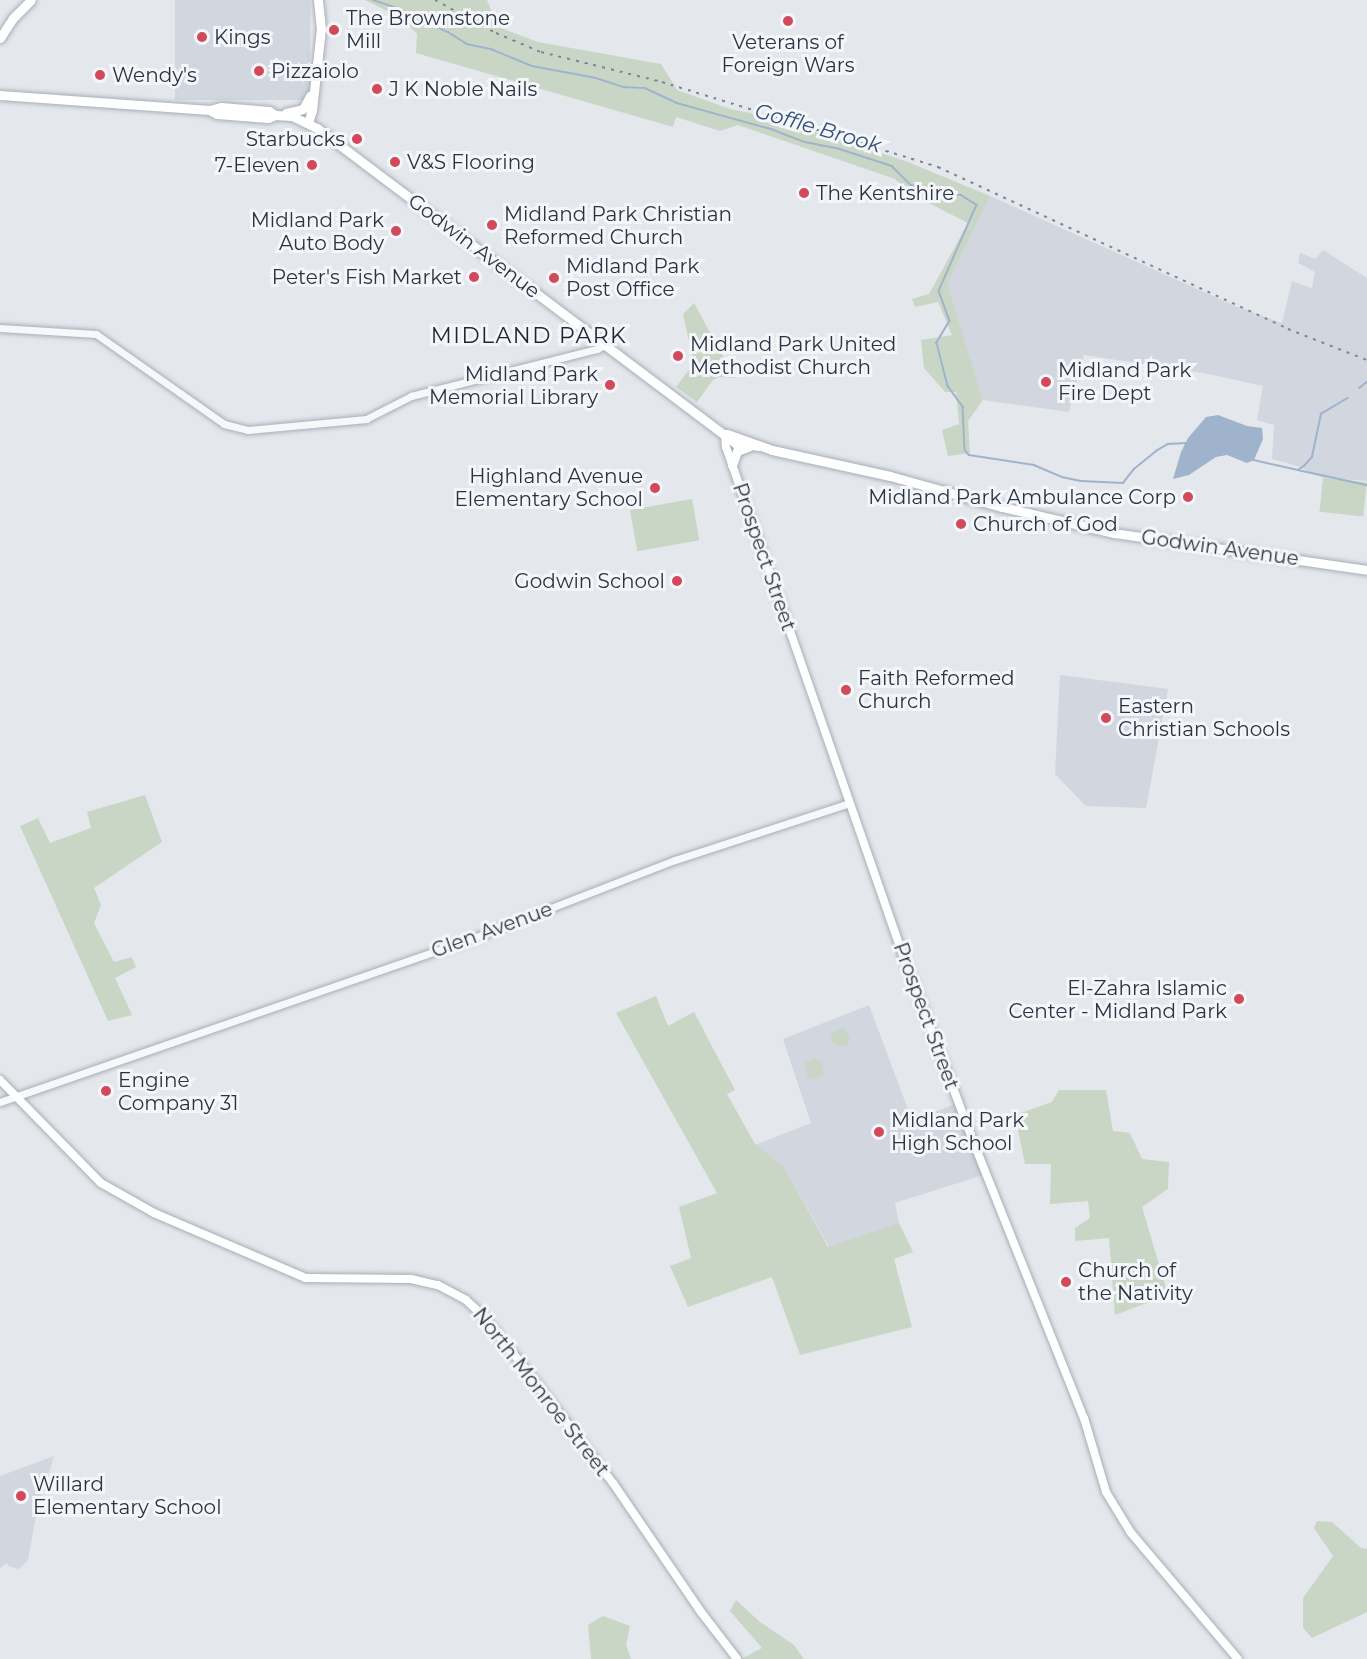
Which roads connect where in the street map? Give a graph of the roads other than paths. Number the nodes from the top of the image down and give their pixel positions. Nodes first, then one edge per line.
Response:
1 (31, 0) edge
2 (318, 0) edge
3 (0, 38) edge
4 (315, 87) junction
5 (0, 95) edge
6 (312, 110) junction
7 (279, 115) junction
8 (308, 123) junction
9 (334, 140) junction
10 (0, 328) edge
11 (606, 344) junction
12 (725, 434) junction
13 (759, 446) junction
14 (748, 447) junction
15 (732, 465) junction
16 (1367, 570) edge
17 (849, 803) junction
18 (0, 1080) edge
19 (17, 1096) junction
20 (0, 1102) edge
21 (737, 1659) edge
22 (1238, 1659) edge

1 - 3 main road
2 - 4 main road
4 - 6 main road
4 - 7 main road
5 - 7 main road, Godwin Avenue
6 - 8 main road
6 - 9 main road
7 - 8 main road, Godwin Avenue
8 - 9 main road, Godwin Avenue
9 - 11 main road, Godwin Avenue
10 - 11 street
11 - 12 main road, Godwin Avenue
12 - 13 main road, Godwin Avenue
12 - 14 main road, Godwin Avenue
12 - 15 main road, Prospect Street
13 - 14 main road, Godwin Avenue
13 - 16 main road, Godwin Avenue
14 - 15 main road
15 - 17 main road, Prospect Street
17 - 19 street, Glen Avenue
17 - 22 main road, Prospect Street
18 - 19 main road, North Monroe Street
19 - 20 street, Glen Avenue
19 - 21 main road, North Monroe Street

